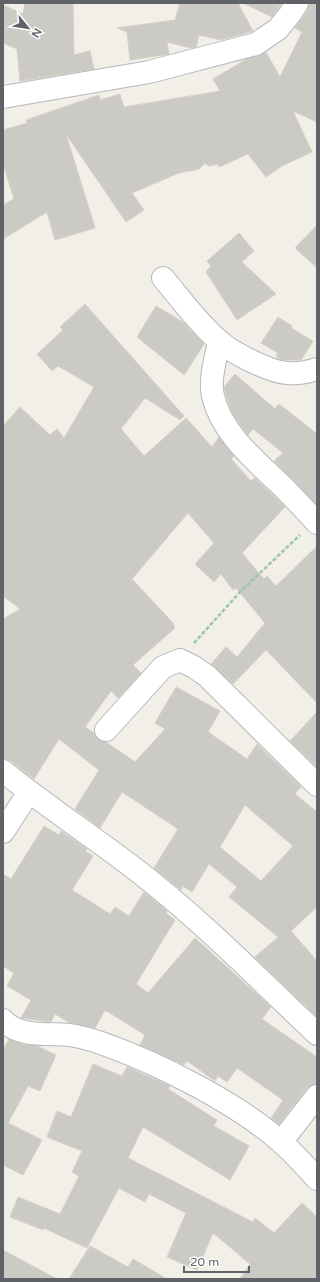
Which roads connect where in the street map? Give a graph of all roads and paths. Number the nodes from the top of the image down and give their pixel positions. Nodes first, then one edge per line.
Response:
1 (297, 3) edge
2 (3, 98) edge
3 (163, 278) dead end
4 (219, 342) junction
5 (317, 369) edge
6 (316, 522) edge
7 (180, 660) junction
8 (106, 730) dead end
9 (3, 772) edge
10 (317, 785) edge
11 (28, 792) junction
12 (3, 832) edge
13 (3, 1020) edge
14 (317, 1034) edge
15 (317, 1096) edge
16 (281, 1142) junction
17 (317, 1179) edge

1 - 2 street
3 - 4 street
4 - 5 street
4 - 6 street
6 - 7 path
7 - 8 street
7 - 10 street
9 - 11 street
11 - 12 street
11 - 14 street
13 - 16 street
15 - 16 street
16 - 17 street

